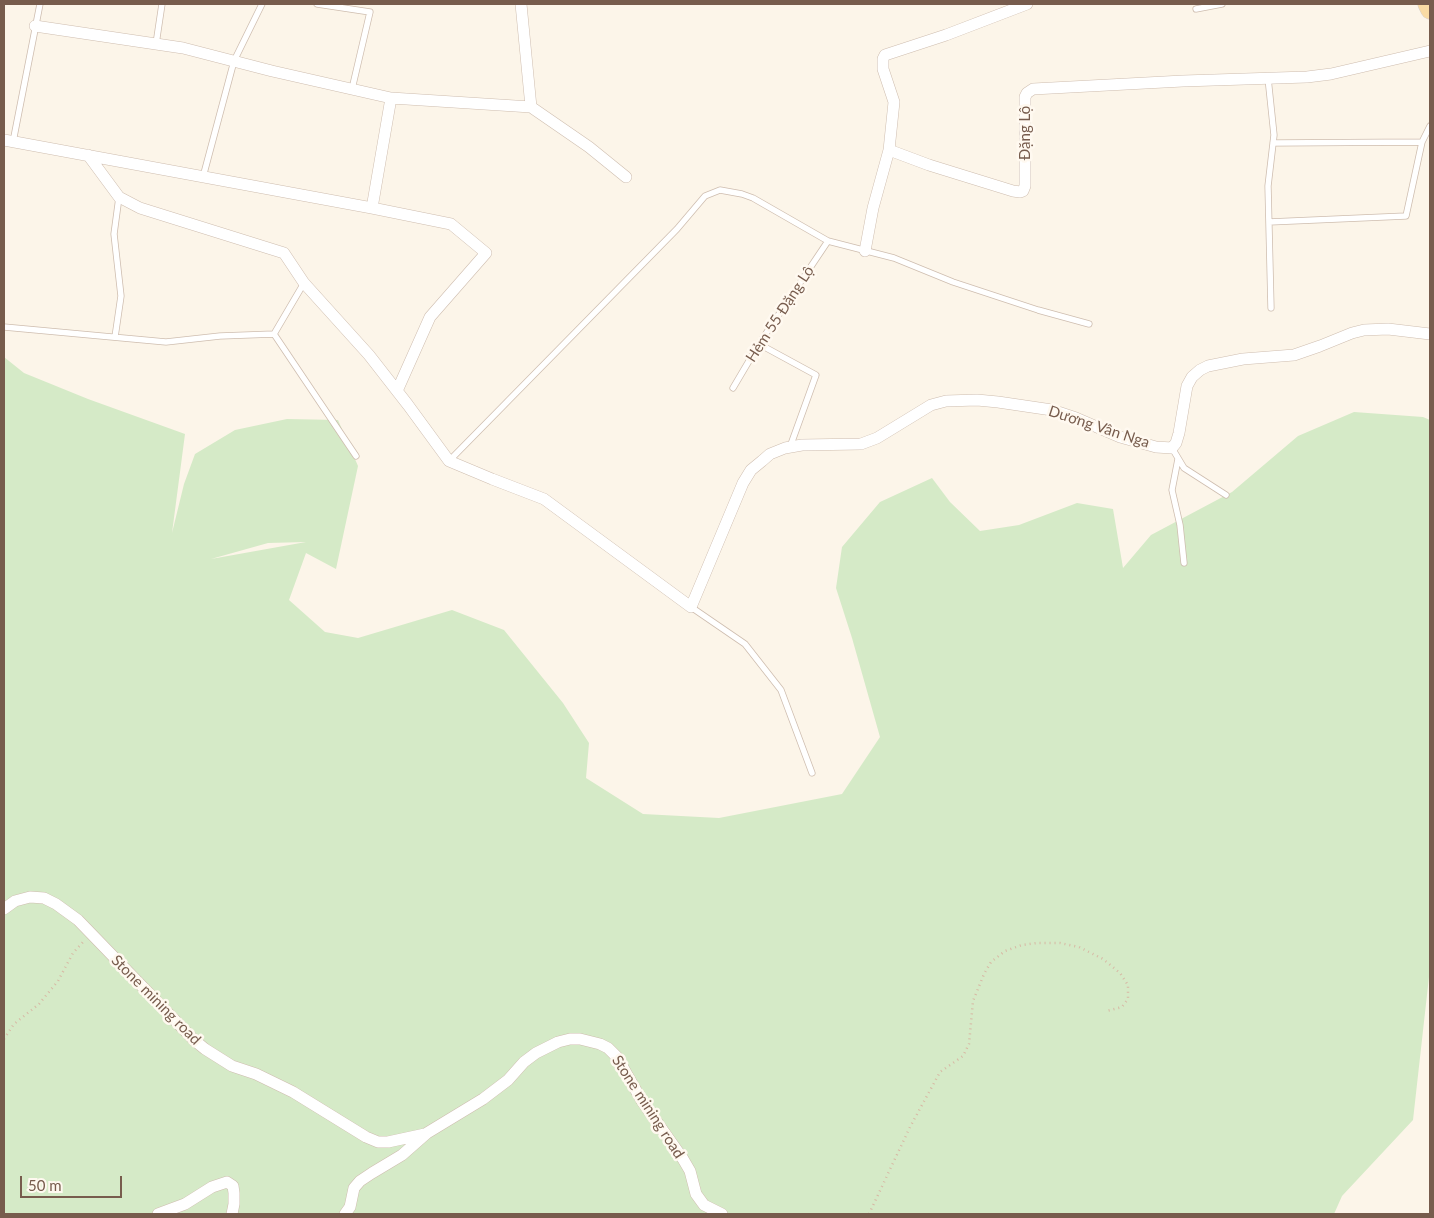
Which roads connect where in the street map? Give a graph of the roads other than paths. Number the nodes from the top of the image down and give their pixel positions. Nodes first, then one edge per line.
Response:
1 (40, 4) edge
2 (162, 4) edge
3 (262, 4) edge
4 (318, 4) edge
5 (521, 4) edge
6 (1027, 4) edge
7 (1222, 4) edge
8 (1427, 4) edge
9 (1196, 8) dead end
10 (1430, 10) edge
11 (35, 26) junction
12 (156, 44) junction
13 (1430, 51) edge
14 (234, 61) junction
15 (1268, 78) junction
16 (352, 89) junction
17 (392, 98) junction
18 (531, 107) junction
19 (1430, 126) edge
20 (8, 141) edge
21 (1422, 142) junction
22 (1273, 143) junction
23 (889, 150) junction
24 (88, 155) junction
25 (203, 177) junction
26 (626, 177) dead end
27 (119, 197) junction
28 (372, 208) junction
29 (1269, 222) junction
30 (828, 241) junction
31 (865, 251) junction
32 (304, 283) junction
33 (1271, 308) dead end
34 (1089, 324) dead end
35 (4, 327) edge
36 (274, 334) junction
37 (1430, 334) edge
38 (115, 337) junction
39 (759, 344) junction
40 (733, 388) dead end
41 (397, 391) junction
42 (790, 447) junction
43 (1172, 448) junction
44 (356, 456) dead end
45 (1178, 459) junction
46 (449, 461) junction
47 (1226, 495) dead end
48 (1184, 563) dead end
49 (691, 607) junction
50 (812, 773) dead end
51 (4, 909) edge
52 (427, 1133) junction
53 (158, 1214) edge
54 (232, 1214) edge
55 (345, 1214) edge
56 (722, 1214) edge

1 - 11 lane
2 - 12 lane
3 - 14 lane
4 - 16 lane
5 - 18 street
6 - 23 street
7 - 9 lane
8 - 10 main road
11 - 12 street
11 - 20 lane
12 - 14 street
13 - 15 street, Đặng Lộ
14 - 16 street
14 - 25 lane
15 - 22 lane
15 - 23 street, Đặng Lộ
16 - 17 street
17 - 18 street
17 - 28 street
18 - 26 street
19 - 21 lane
20 - 24 street
21 - 22 lane
21 - 29 lane
22 - 29 lane
23 - 31 street
24 - 25 street
24 - 27 street
25 - 28 street
27 - 32 street
27 - 38 lane
28 - 41 street
29 - 33 lane
30 - 31 lane
30 - 39 lane, Hẻm 55 Đặng Lộ
30 - 46 lane
31 - 34 lane
32 - 36 lane
32 - 41 street
35 - 38 lane
36 - 38 lane
36 - 44 lane
37 - 43 street
39 - 40 lane, Hẻm 55 Đặng Lộ
39 - 42 lane
41 - 46 street
42 - 43 street, Dương Vân Nga
42 - 49 street, Dương Vân Nga
43 - 45 lane
45 - 47 lane
45 - 48 lane
46 - 49 street
49 - 50 lane
51 - 52 street, Stone mining road
52 - 55 street, Stone mining road
52 - 56 street, Stone mining road
53 - 54 street

